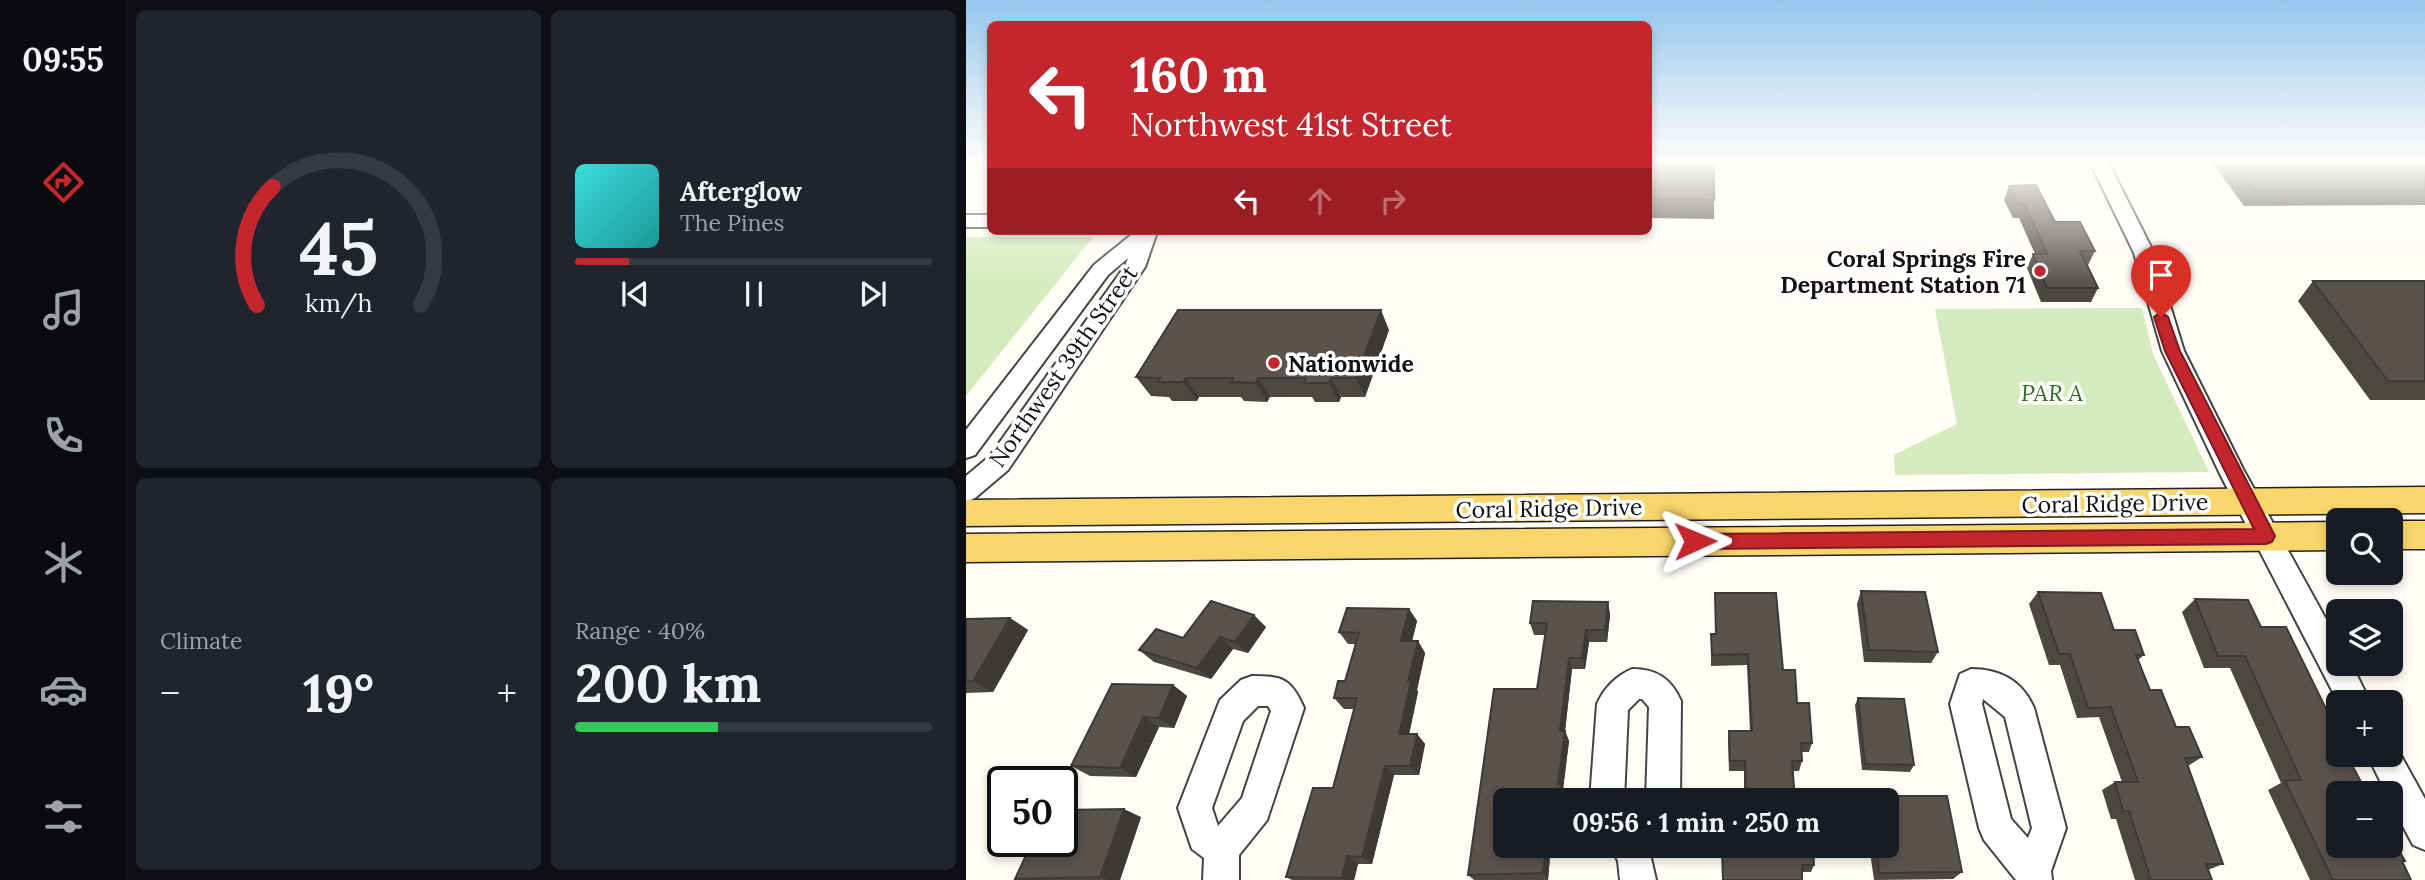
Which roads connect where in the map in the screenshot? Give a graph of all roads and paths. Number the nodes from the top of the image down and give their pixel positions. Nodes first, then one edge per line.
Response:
1 (2118, 201) edge
2 (966, 221) edge
3 (987, 221) edge
4 (1142, 235) edge
5 (1146, 235) edge
6 (966, 448) edge
7 (966, 491) edge
8 (2425, 500) edge
9 (2248, 502) junction
10 (966, 513) edge
11 (2425, 535) edge
12 (2266, 536) junction
13 (2326, 536) edge
14 (2403, 536) edge
15 (966, 548) edge
16 (2349, 690) edge
17 (2390, 767) edge
18 (1608, 788) edge
19 (1663, 788) edge
20 (2425, 833) edge
21 (2034, 876) edge

1 - 9 street
2 - 3 street
4 - 6 street, Northwest 39th Street
5 - 7 street, Northwest 39th Street
8 - 9 main road, Coral Ridge Drive
9 - 10 main road, Coral Ridge Drive
9 - 12 street
11 - 14 main road
12 - 13 main road, Coral Ridge Drive
12 - 15 main road, Coral Ridge Drive
12 - 16 street
17 - 20 street
18 - 19 street
21 - 21 street

